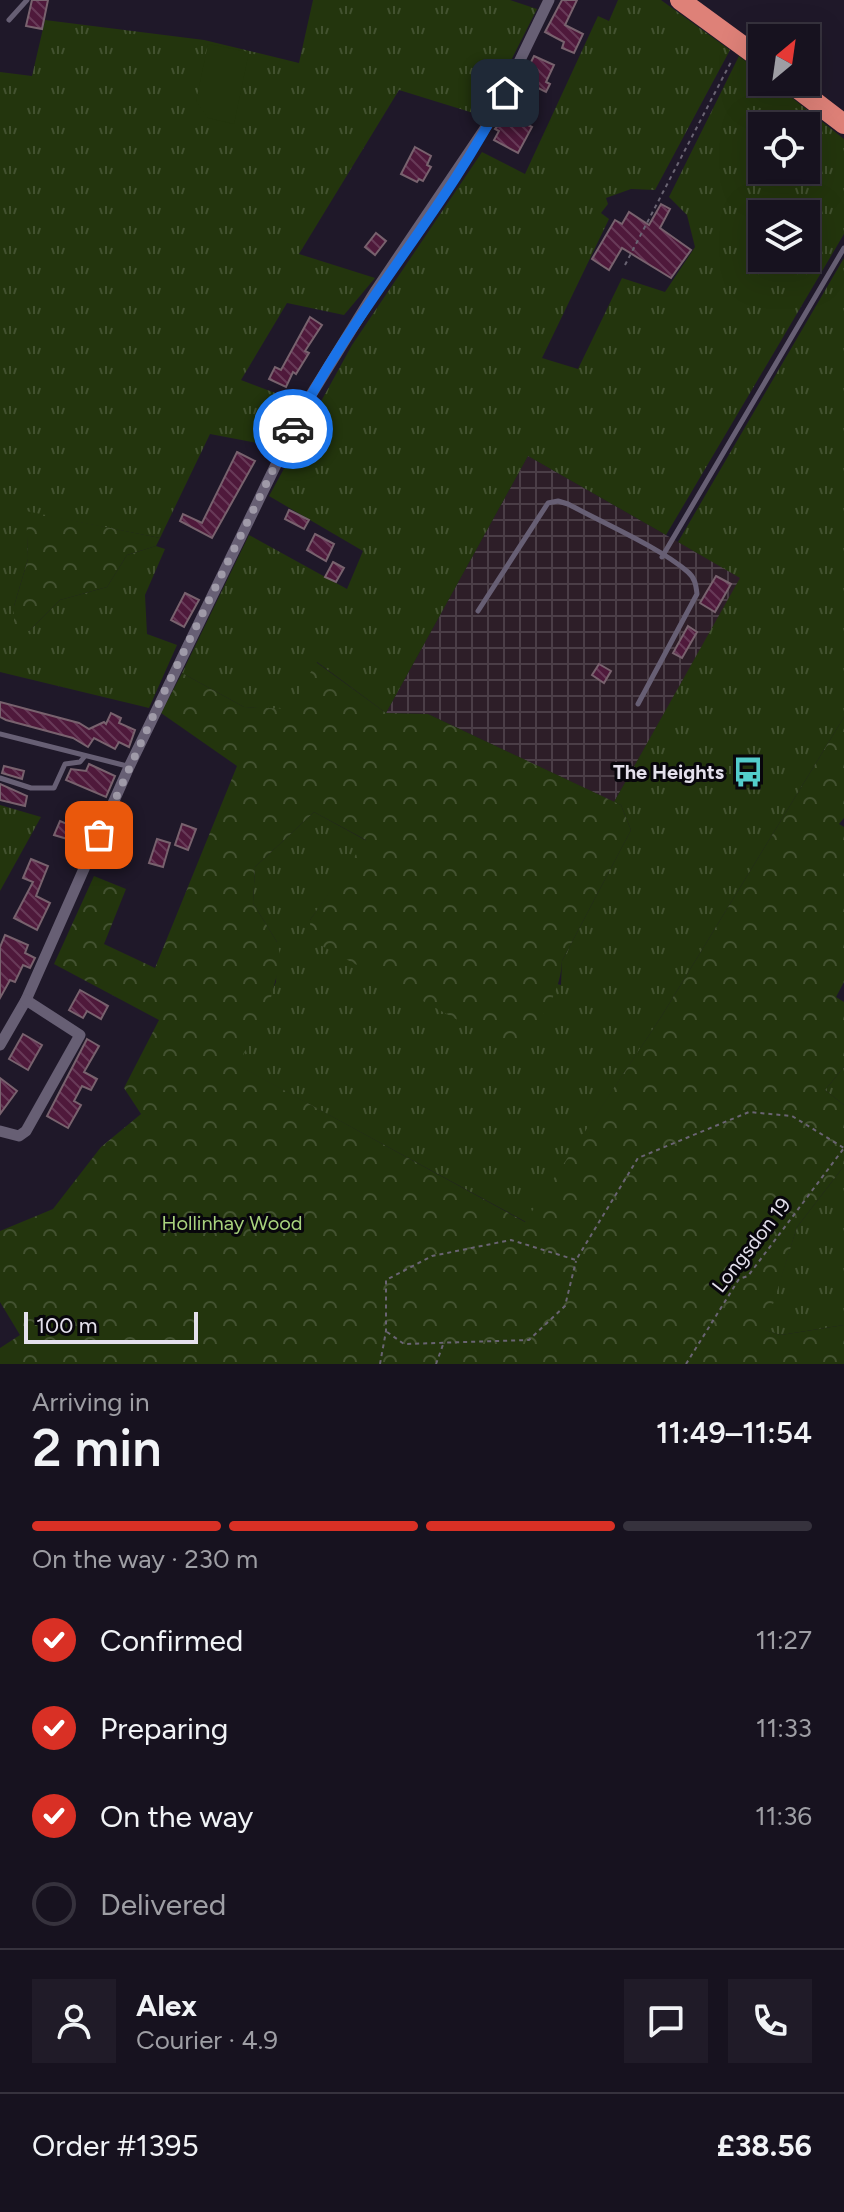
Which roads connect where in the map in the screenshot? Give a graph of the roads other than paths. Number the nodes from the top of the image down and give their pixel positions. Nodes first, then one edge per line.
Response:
1 (27, 0) edge
2 (549, 0) edge
3 (680, 0) edge
4 (9, 20) dead end
5 (748, 49) edge
6 (807, 96) edge
7 (844, 124) edge
8 (844, 248) edge
9 (662, 557) junction
10 (478, 611) dead end
11 (638, 704) dead end
12 (0, 734) edge
13 (85, 756) junction
14 (129, 767) junction
15 (0, 778) edge
16 (26, 1000) junction
17 (0, 1045) edge
18 (0, 1131) edge

1 - 4 lane
2 - 14 street
3 - 5 highway
6 - 7 highway
8 - 9 lane
9 - 10 lane
9 - 11 lane
12 - 13 lane
13 - 14 lane
13 - 15 lane
14 - 16 street
16 - 17 street
16 - 18 street

